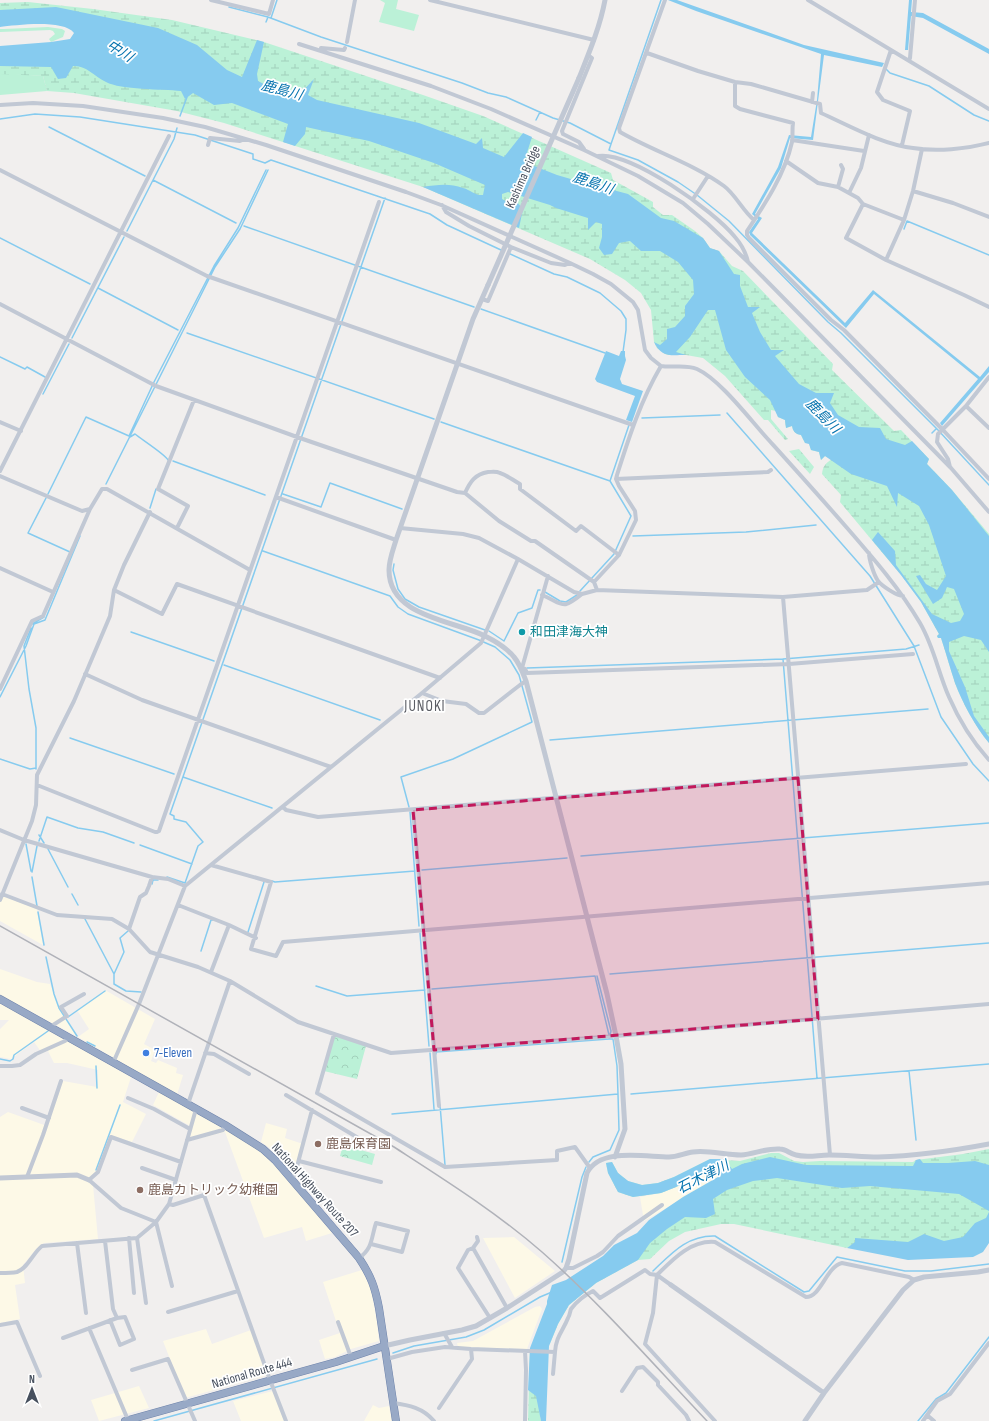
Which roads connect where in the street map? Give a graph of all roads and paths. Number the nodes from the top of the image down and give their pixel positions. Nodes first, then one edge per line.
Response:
1 (211, 0) edge
2 (273, 0) edge
3 (355, 0) edge
4 (430, 0) edge
5 (605, 0) edge
6 (665, 0) edge
7 (808, 0) edge
8 (915, 0) edge
9 (594, 40) junction
10 (347, 42) dead end
11 (300, 44) dead end
12 (314, 48) junction
13 (345, 48) dead end
14 (891, 50) junction
15 (647, 53) junction
16 (588, 55) junction
17 (909, 60) junction
18 (735, 82) junction
19 (813, 93) dead end
20 (813, 102) junction
21 (0, 105) edge
22 (989, 109) edge
23 (869, 135) junction
24 (169, 136) dead end
25 (246, 139) junction
26 (792, 140) junction
27 (989, 143) edge
28 (208, 145) dead end
29 (902, 146) junction
30 (922, 149) junction
31 (584, 150) junction
32 (864, 151) junction
33 (597, 156) junction
34 (786, 161) junction
35 (842, 165) dead end
36 (0, 170) edge
37 (708, 176) junction
38 (838, 187) junction
39 (912, 191) junction
40 (849, 193) junction
41 (694, 198) junction
42 (379, 202) dead end
43 (863, 204) junction
44 (441, 205) junction
45 (989, 217) edge
46 (756, 218) junction
47 (904, 220) junction
48 (121, 232) junction
49 (511, 249) junction
50 (886, 260) junction
51 (748, 262) junction
52 (570, 263) junction
53 (482, 299) junction
54 (0, 304) edge
55 (989, 307) edge
56 (338, 322) junction
57 (66, 339) junction
58 (457, 364) junction
59 (661, 366) junction
60 (989, 377) edge
61 (194, 400) junction
62 (966, 406) junction
63 (0, 422) edge
64 (633, 425) junction
65 (941, 428) junction
66 (989, 428) edge
67 (20, 431) junction
68 (298, 437) junction
69 (951, 468) junction
70 (771, 470) dead end
71 (0, 471) edge
72 (1, 477) edge
73 (418, 478) junction
74 (616, 479) junction
75 (989, 479) edge
76 (465, 492) junction
77 (277, 497) junction
78 (90, 509) junction
79 (150, 512) junction
80 (989, 512) edge
81 (177, 528) junction
82 (400, 528) junction
83 (396, 540) junction
84 (616, 553) junction
85 (869, 553) junction
86 (518, 559) junction
87 (0, 568) edge
88 (250, 570) junction
89 (548, 576) junction
90 (591, 580) junction
91 (879, 582) junction
92 (114, 590) junction
93 (597, 590) junction
94 (53, 592) junction
95 (582, 594) junction
96 (542, 595) junction
97 (903, 596) junction
98 (783, 597) junction
99 (239, 606) junction
100 (483, 639) junction
101 (913, 654) dead end
102 (789, 663) junction
103 (522, 668) junction
104 (85, 674) junction
105 (440, 678) junction
106 (523, 683) junction
107 (0, 689) edge
108 (422, 693) junction
109 (199, 720) junction
110 (989, 760) edge
111 (966, 764) dead end
112 (331, 767) junction
113 (798, 778) junction
114 (37, 785) junction
115 (556, 798) junction
116 (283, 807) junction
117 (413, 810) junction
118 (0, 830) edge
119 (24, 840) junction
120 (211, 865) junction
121 (152, 878) junction
122 (989, 883) edge
123 (185, 886) junction
124 (2, 894) junction
125 (808, 897) junction
126 (0, 900) edge
127 (178, 905) junction
128 (587, 917) junction
129 (229, 925) junction
130 (128, 929) junction
131 (424, 930) junction
132 (256, 938) junction
133 (159, 954) junction
134 (211, 972) junction
135 (230, 981) junction
136 (84, 994) dead end
137 (0, 999) edge
138 (989, 1004) edge
139 (818, 1019) junction
140 (50, 1027) junction
141 (334, 1034) junction
142 (616, 1036) junction
143 (67, 1037) junction
144 (434, 1050) junction
145 (205, 1053) junction
146 (114, 1063) junction
147 (0, 1066) edge
148 (248, 1074) dead end
149 (61, 1081) dead end
150 (286, 1095) dead end
151 (128, 1098) dead end
152 (188, 1104) junction
153 (439, 1106) dead end
154 (22, 1108) dead end
155 (196, 1109) junction
156 (312, 1110) junction
157 (49, 1118) junction
158 (225, 1125) junction
159 (190, 1129) junction
160 (187, 1140) junction
161 (365, 1142) dead end
162 (989, 1144) edge
163 (830, 1155) junction
164 (615, 1157) junction
165 (299, 1161) junction
166 (181, 1162) junction
167 (142, 1168) dead end
168 (590, 1168) junction
169 (27, 1177) junction
170 (0, 1178) edge
171 (291, 1179) junction
172 (89, 1180) junction
173 (176, 1180) junction
174 (381, 1182) dead end
175 (169, 1204) junction
176 (662, 1205) dead end
177 (156, 1222) junction
178 (478, 1237) dead end
179 (129, 1238) junction
180 (137, 1238) junction
181 (105, 1241) junction
182 (77, 1243) junction
183 (372, 1244) junction
184 (473, 1248) junction
185 (359, 1258) junction
186 (566, 1268) junction
187 (989, 1270) edge
188 (0, 1273) edge
189 (656, 1275) junction
190 (914, 1280) junction
191 (671, 1285) joint
192 (172, 1286) dead end
193 (238, 1291) junction
194 (134, 1293) dead end
195 (146, 1303) dead end
196 (507, 1308) junction
197 (168, 1312) dead end
198 (86, 1313) dead end
199 (116, 1318) junction
200 (490, 1318) junction
201 (110, 1320) junction
202 (338, 1322) dead end
203 (0, 1325) edge
204 (89, 1328) junction
205 (444, 1334) junction
206 (64, 1338) dead end
207 (989, 1343) edge
208 (384, 1346) junction
209 (452, 1346) junction
210 (471, 1350) junction
211 (526, 1351) junction
212 (552, 1352) junction
213 (351, 1357) junction
214 (387, 1359) junction
215 (132, 1370) dead end
216 (553, 1374) dead end
217 (40, 1376) dead end
218 (272, 1386) junction
219 (622, 1391) dead end
220 (824, 1393) junction
221 (393, 1403) junction
222 (188, 1406) junction
223 (439, 1408) dead end
224 (927, 1415) junction
225 (126, 1421) edge
226 (195, 1421) edge
227 (286, 1421) edge
228 (396, 1421) edge
229 (434, 1421) edge
230 (525, 1421) edge
231 (689, 1421) edge
232 (716, 1421) edge
233 (805, 1421) edge
234 (923, 1421) edge
235 (934, 1421) edge

1 - 2 street
3 - 10 street
4 - 9 street
5 - 9 street, Kashima Bridge
6 - 15 street
7 - 14 street
8 - 17 street
9 - 16 street, Kashima Bridge
11 - 12 street
12 - 13 street
12 - 31 street
14 - 17 street
14 - 29 street
15 - 18 street
15 - 37 street
16 - 31 street
16 - 53 street, Kashima Bridge, bridge
17 - 22 street
18 - 20 street
18 - 26 street
19 - 20 street
20 - 23 street
21 - 25 street
23 - 29 street
23 - 32 street
24 - 48 street
25 - 28 street
25 - 44 street
26 - 32 street
26 - 34 street
27 - 30 street
29 - 30 street
30 - 39 street
31 - 33 street
32 - 40 street
33 - 41 street
33 - 51 street
34 - 38 street
34 - 46 street
35 - 38 street
36 - 48 street
37 - 41 street
37 - 46 street
38 - 40 street
39 - 45 street
39 - 47 street
40 - 43 street
41 - 51 street
42 - 56 street
43 - 47 street
43 - 50 street
44 - 49 street
44 - 52 street
46 - 65 street
47 - 50 street
48 - 56 street
48 - 57 street
49 - 52 street
49 - 53 street
50 - 55 street
51 - 69 street
52 - 59 street
53 - 58 street, Kashima Bridge
54 - 57 street
56 - 58 street
56 - 68 street
57 - 61 street
57 - 67 street
58 - 64 street
58 - 73 street, Kashima Bridge
59 - 64 street
59 - 85 street
60 - 62 street
61 - 68 street
61 - 81 street
62 - 65 street
62 - 66 street
63 - 67 street
64 - 74 street
65 - 69 street
65 - 75 street
67 - 71 street
68 - 73 street
68 - 77 street
69 - 80 street
70 - 74 street
72 - 78 street
73 - 76 street
73 - 82 street, Kashima Bridge
74 - 84 street
76 - 84 street
76 - 90 street
77 - 83 street
77 - 88 street
78 - 79 street
78 - 94 street
79 - 81 street
79 - 92 street
81 - 88 street
82 - 83 street, Kashima Bridge
82 - 86 street
83 - 100 street, Kashima Bridge
84 - 90 street
85 - 91 street
85 - 97 street
86 - 89 street
86 - 100 street
87 - 94 street
88 - 99 street
89 - 95 street
89 - 96 street
90 - 93 street
91 - 97 street
91 - 98 street
92 - 99 street
92 - 104 street
93 - 95 street
93 - 98 street
94 - 107 street
95 - 96 street
96 - 103 street
97 - 110 street
98 - 102 street
99 - 105 street
99 - 109 street
100 - 103 street, Kashima Bridge
100 - 105 street
101 - 102 street
102 - 103 street
102 - 113 street
103 - 106 street
104 - 109 street
104 - 114 street
105 - 108 street
106 - 108 street
106 - 115 street
108 - 112 street
109 - 112 street
109 - 114 street
111 - 113 street
112 - 116 street
113 - 115 street
113 - 125 street
114 - 119 street
115 - 117 street
115 - 128 street
116 - 117 street
116 - 120 street
117 - 131 street
118 - 119 street
119 - 121 street
119 - 124 street
120 - 123 street
120 - 132 street
121 - 123 street
121 - 130 street
122 - 125 street
123 - 127 street
124 - 126 street
124 - 130 street
125 - 128 street
125 - 139 street
127 - 129 street
127 - 133 street
128 - 131 street
128 - 142 street
129 - 132 street
129 - 134 street
130 - 133 street
131 - 132 street
131 - 144 street
133 - 134 street
133 - 146 street
134 - 135 street
135 - 141 street
135 - 145 street
136 - 140 street
137 - 140 highway, National Highway Route 207
138 - 139 street
139 - 142 street
139 - 163 street
140 - 143 highway, National Highway Route 207
141 - 144 street
141 - 168 street
142 - 144 street
142 - 164 street
143 - 146 highway, National Highway Route 207
143 - 147 street
144 - 153 street
145 - 148 street
145 - 152 street
146 - 152 highway, National Highway Route 207
149 - 157 street
150 - 156 street
151 - 159 street
152 - 155 highway, National Highway Route 207
154 - 157 street
155 - 158 highway, National Highway Route 207
155 - 159 street
156 - 161 street
156 - 165 street
157 - 169 street
158 - 160 street
158 - 171 highway, National Highway Route 207
159 - 160 street
160 - 166 street
162 - 163 street
163 - 164 street
164 - 168 street
165 - 171 street
165 - 174 street
166 - 172 street
166 - 173 street
167 - 173 street
168 - 186 street
169 - 170 street
169 - 172 street
171 - 185 highway, National Highway Route 207
172 - 177 street
173 - 175 street
175 - 177 street
175 - 193 street
176 - 186 street
177 - 180 street
177 - 192 street
178 - 184 street
179 - 180 street
179 - 181 street
179 - 194 street
180 - 195 street
181 - 182 street
181 - 199 street
182 - 188 street
182 - 198 street
183 - 183 street
183 - 185 street
184 - 196 street
184 - 200 street
185 - 208 highway, National Highway Route 207
186 - 196 street
187 - 190 street
189 - 190 street
189 - 191 street
189 - 212 street
189 - 232 street
190 - 220 street
191 - 220 street
193 - 197 street
193 - 218 street
196 - 200 street
199 - 201 street
199 - 201 street
200 - 205 street
201 - 204 street
202 - 213 street
203 - 217 street
204 - 206 street
204 - 225 street
205 - 208 street
205 - 209 street
207 - 224 street
208 - 213 highway, National Route 444
208 - 214 highway, National Highway Route 207
209 - 210 street
209 - 214 street
210 - 211 street
210 - 223 street
211 - 212 street
211 - 230 street
212 - 216 street
213 - 218 highway, National Route 444
214 - 221 highway, National Highway Route 207
215 - 222 street
218 - 222 highway, National Route 444
218 - 227 street
219 - 231 street
220 - 233 street
221 - 228 highway, National Highway Route 207
221 - 229 street
222 - 225 highway, National Route 444
222 - 226 street
224 - 234 street
224 - 235 street

